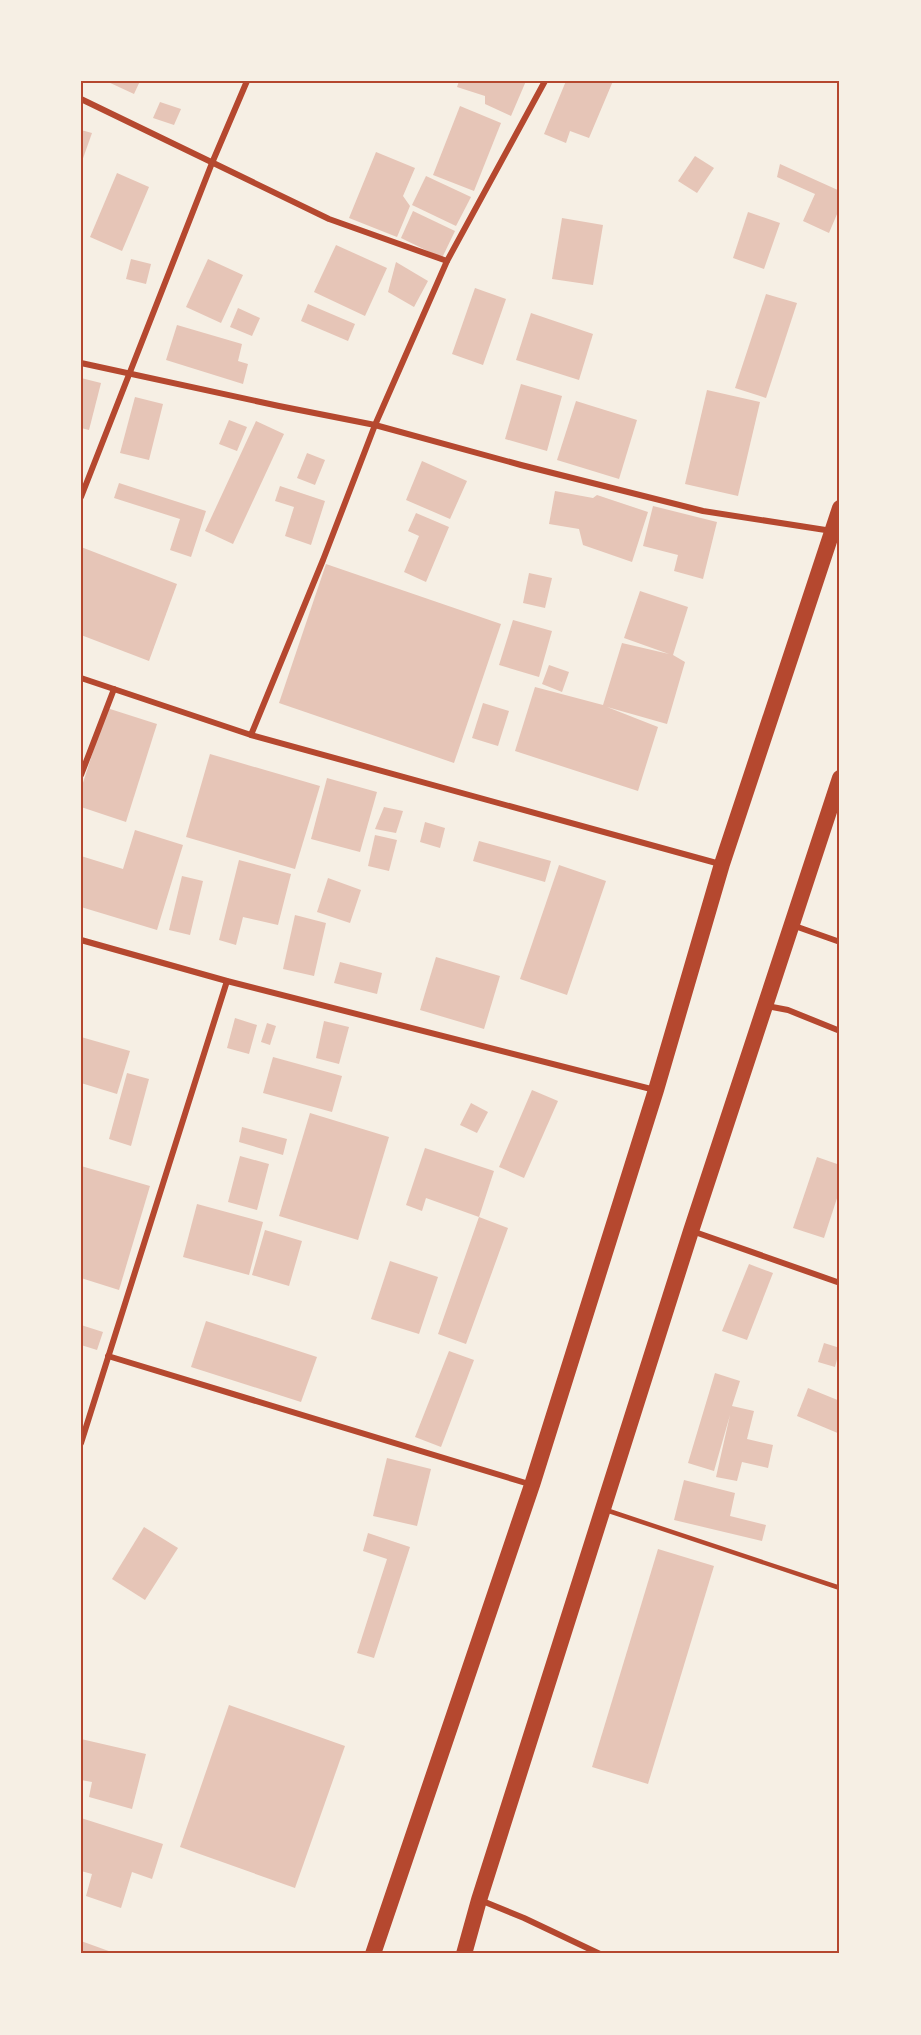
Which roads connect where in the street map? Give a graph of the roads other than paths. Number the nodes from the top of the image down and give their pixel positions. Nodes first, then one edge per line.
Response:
1 (247, 81) edge
2 (545, 81) edge
3 (81, 99) edge
4 (212, 163) junction
5 (447, 261) junction
6 (81, 363) edge
7 (130, 373) junction
8 (375, 425) junction
9 (81, 496) edge
10 (840, 508) edge
11 (833, 531) junction
12 (81, 678) edge
13 (114, 689) junction
14 (251, 735) junction
15 (81, 775) edge
16 (840, 778) edge
17 (722, 864) junction
18 (792, 925) junction
19 (81, 940) edge
20 (840, 942) edge
21 (227, 981) junction
22 (765, 1006) junction
23 (840, 1031) edge
24 (656, 1090) junction
25 (691, 1231) junction
26 (840, 1283) edge
27 (108, 1356) junction
28 (81, 1443) edge
29 (532, 1485) junction
30 (604, 1509) junction
31 (840, 1588) edge
32 (479, 1900) junction
33 (373, 1954) edge
34 (464, 1954) edge
35 (600, 1954) edge

1 - 4 street
2 - 5 street
3 - 4 street
4 - 5 street
4 - 7 street
5 - 8 street
6 - 7 street
7 - 8 street
7 - 9 street
8 - 11 street
8 - 14 street
10 - 11 highway
11 - 17 highway
12 - 13 street
13 - 14 street
13 - 15 street
14 - 17 street
16 - 18 highway
17 - 24 highway
18 - 20 street
18 - 22 highway
19 - 21 street
21 - 24 street
21 - 27 street
22 - 23 street
22 - 25 highway
24 - 29 highway
25 - 26 street
25 - 30 highway
27 - 28 street
27 - 29 street
29 - 33 highway
30 - 31 lane
30 - 32 highway
32 - 34 highway
32 - 35 street

